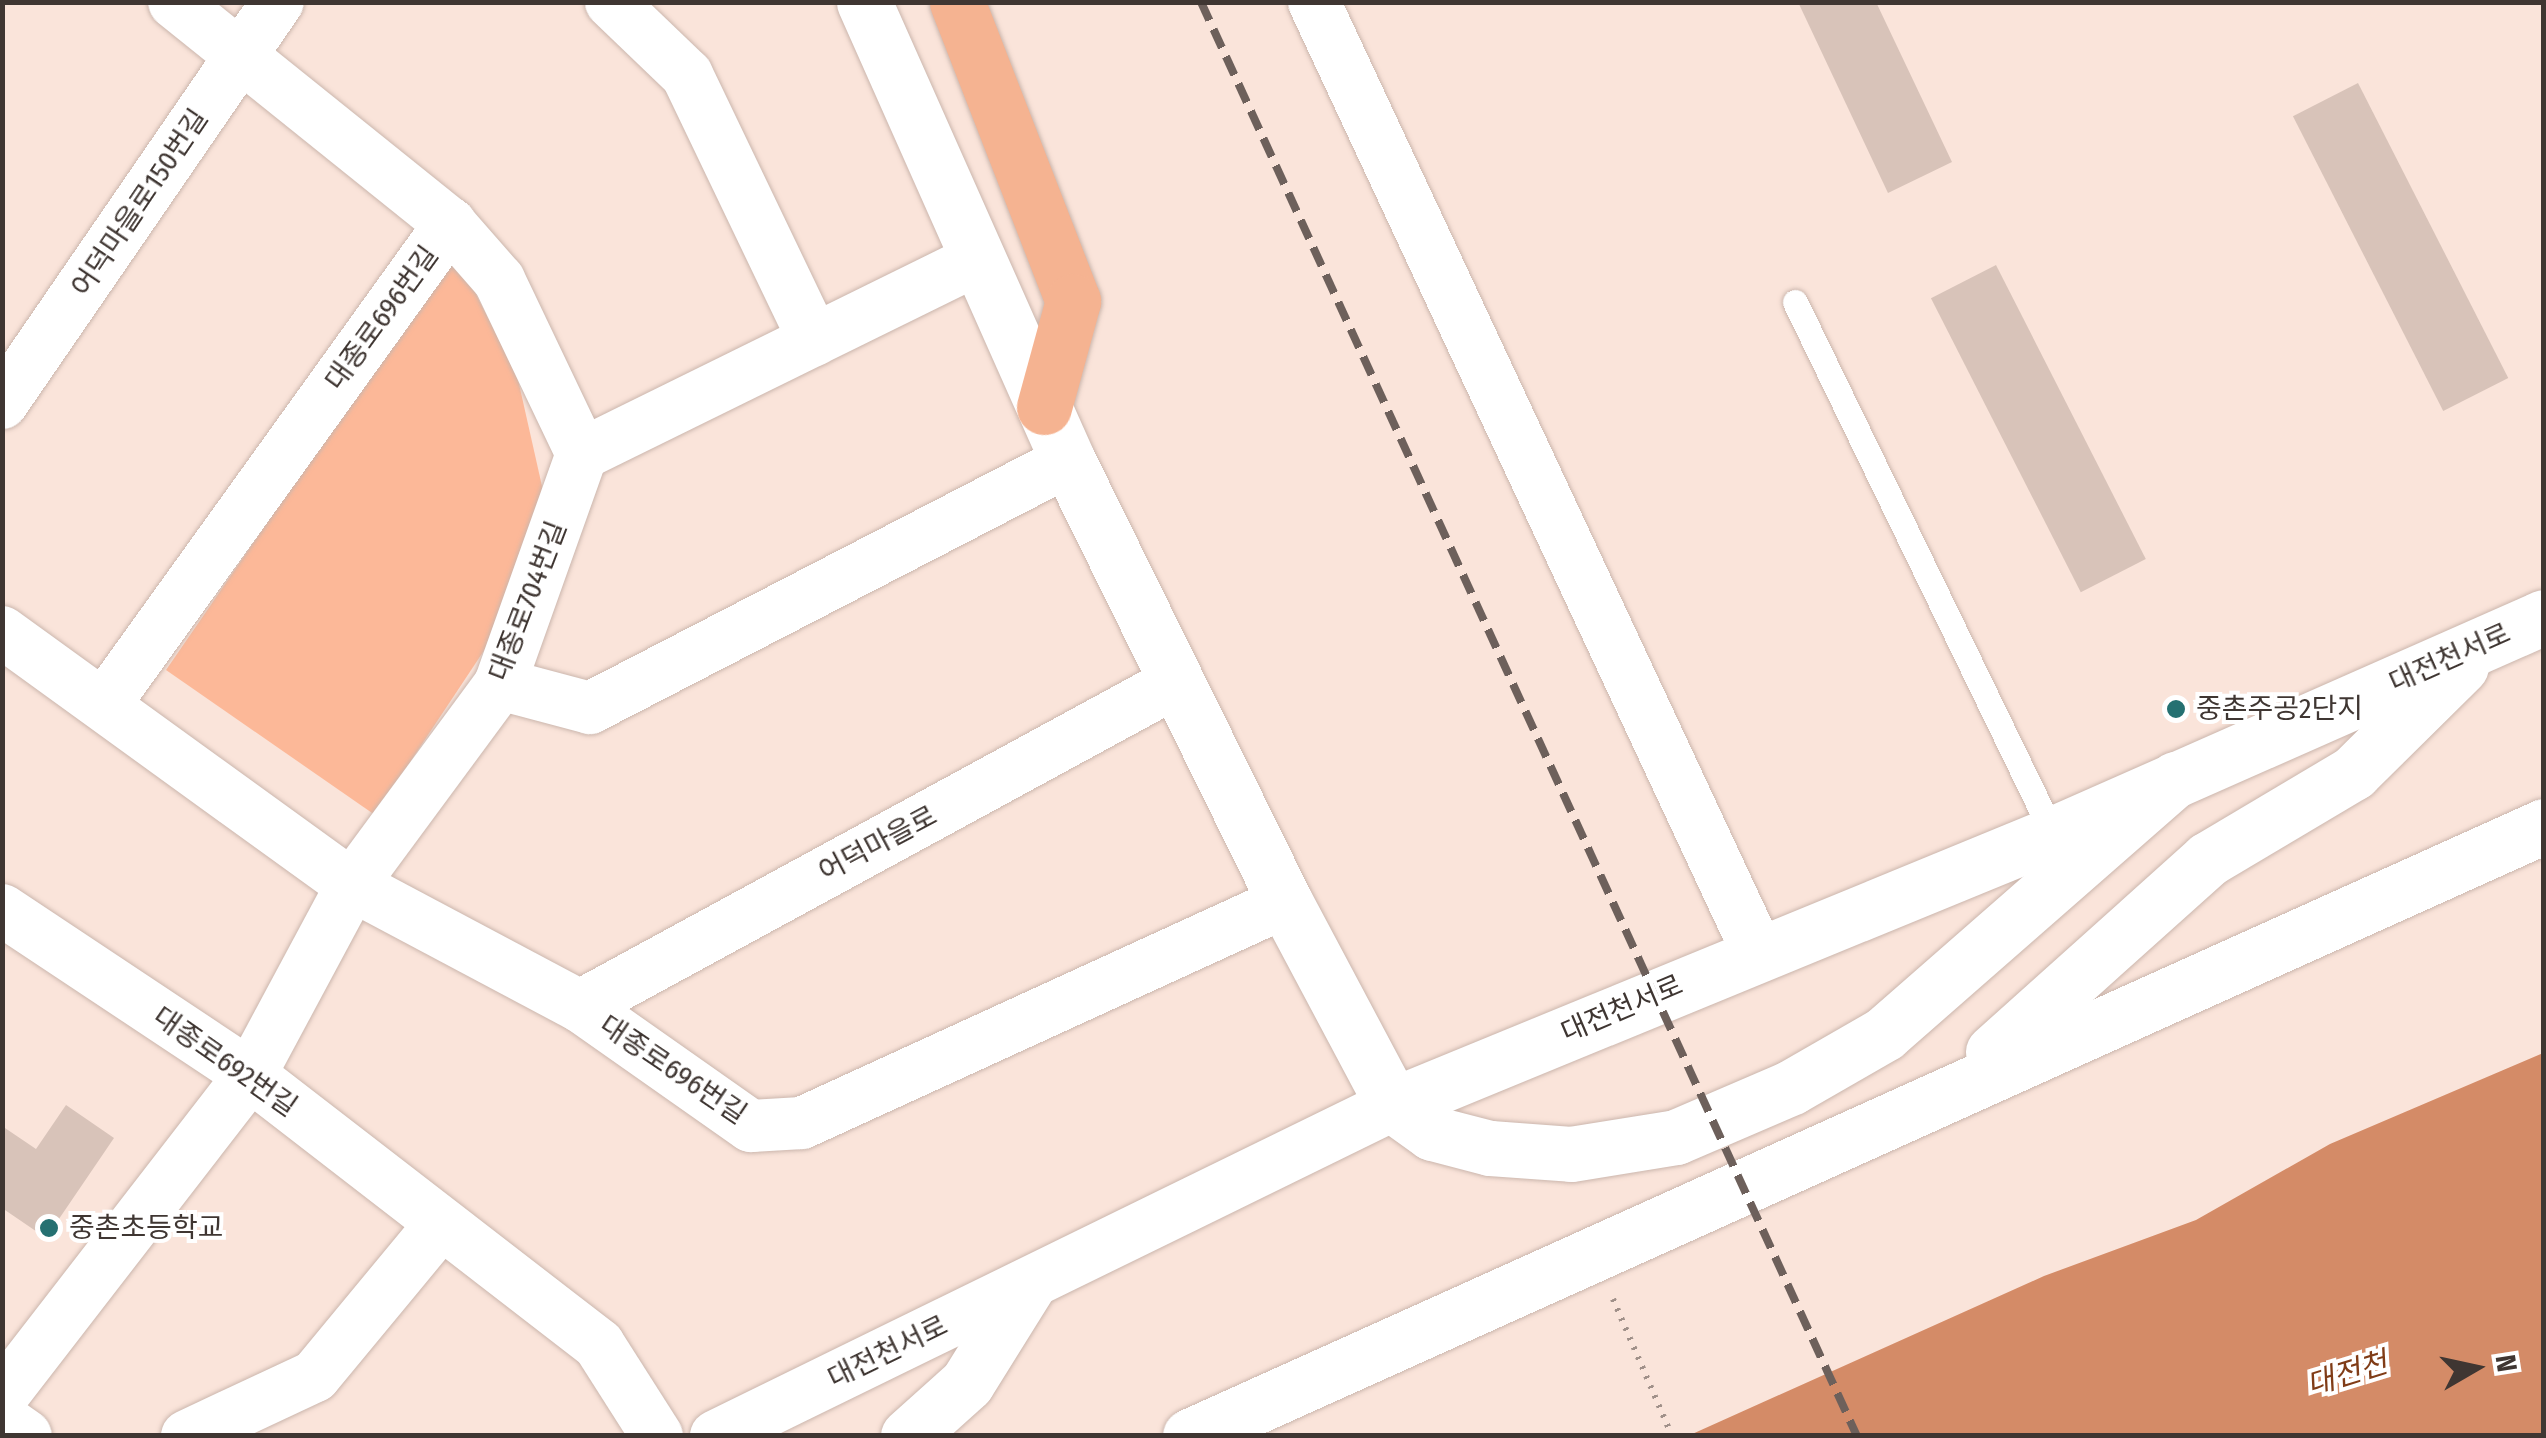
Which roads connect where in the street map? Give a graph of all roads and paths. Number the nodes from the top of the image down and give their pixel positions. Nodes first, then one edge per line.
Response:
1 (174, 2) edge
2 (278, 2) edge
3 (611, 2) edge
4 (864, 2) edge
5 (957, 2) edge
6 (1314, 2) edge
7 (241, 54) junction
8 (450, 224) junction
9 (979, 259) junction
10 (1795, 302) dead end
11 (814, 340) junction
12 (2, 404) edge
13 (1044, 407) junction
14 (582, 454) junction
15 (1068, 461) junction
16 (2544, 617) edge
17 (2, 632) edge
18 (2484, 643) junction
19 (1176, 682) junction
20 (500, 684) junction
21 (104, 704) junction
22 (2175, 780) junction
23 (2544, 826) edge
24 (2053, 834) junction
25 (352, 884) junction
26 (1285, 902) junction
27 (2, 910) edge
28 (1758, 953) junction
29 (580, 1006) junction
30 (250, 1075) junction
31 (1946, 1093) junction
32 (1393, 1105) junction
33 (439, 1226) junction
34 (1606, 1283) dead end
35 (1028, 1285) junction
36 (2, 1396) edge
37 (2, 1419) edge
38 (26, 1436) edge
39 (187, 1436) edge
40 (657, 1436) edge
41 (716, 1436) edge
42 (908, 1436) edge
43 (1190, 1436) edge
44 (1672, 1436) edge

1 - 7 street
2 - 7 street, 어덕마을로150번길
3 - 11 street
4 - 9 main road
5 - 13 main road
6 - 28 street
7 - 8 street
7 - 12 street, 어덕마을로150번길
8 - 14 street
8 - 21 street, 대종로696번길
9 - 11 street
9 - 13 main road
10 - 24 lane
11 - 14 street
13 - 15 main road
14 - 20 street, 대종로704번길
15 - 19 main road
15 - 20 street
16 - 18 main road, 대전천서로
17 - 21 street, 대종로696번길
18 - 22 main road, 대전천서로
18 - 31 main road
19 - 26 main road
19 - 29 street, 어덕마을로
20 - 25 street, 대종로704번길
21 - 25 street, 대종로696번길
22 - 24 main road, 대전천서로
22 - 32 main road
23 - 31 main road
24 - 28 main road, 대전천서로
25 - 29 street, 대종로696번길
25 - 30 street, 대종로704번길
26 - 29 street, 대종로696번길
26 - 32 main road
27 - 30 street, 대종로692번길
28 - 32 main road, 대전천서로
30 - 33 street, 대종로692번길
30 - 36 street, 대종로704번길
31 - 43 main road
32 - 35 street, 대전천서로
33 - 39 street
33 - 40 street, 대종로692번길
34 - 44 path
35 - 41 street, 대전천서로
35 - 42 main road
37 - 38 street

